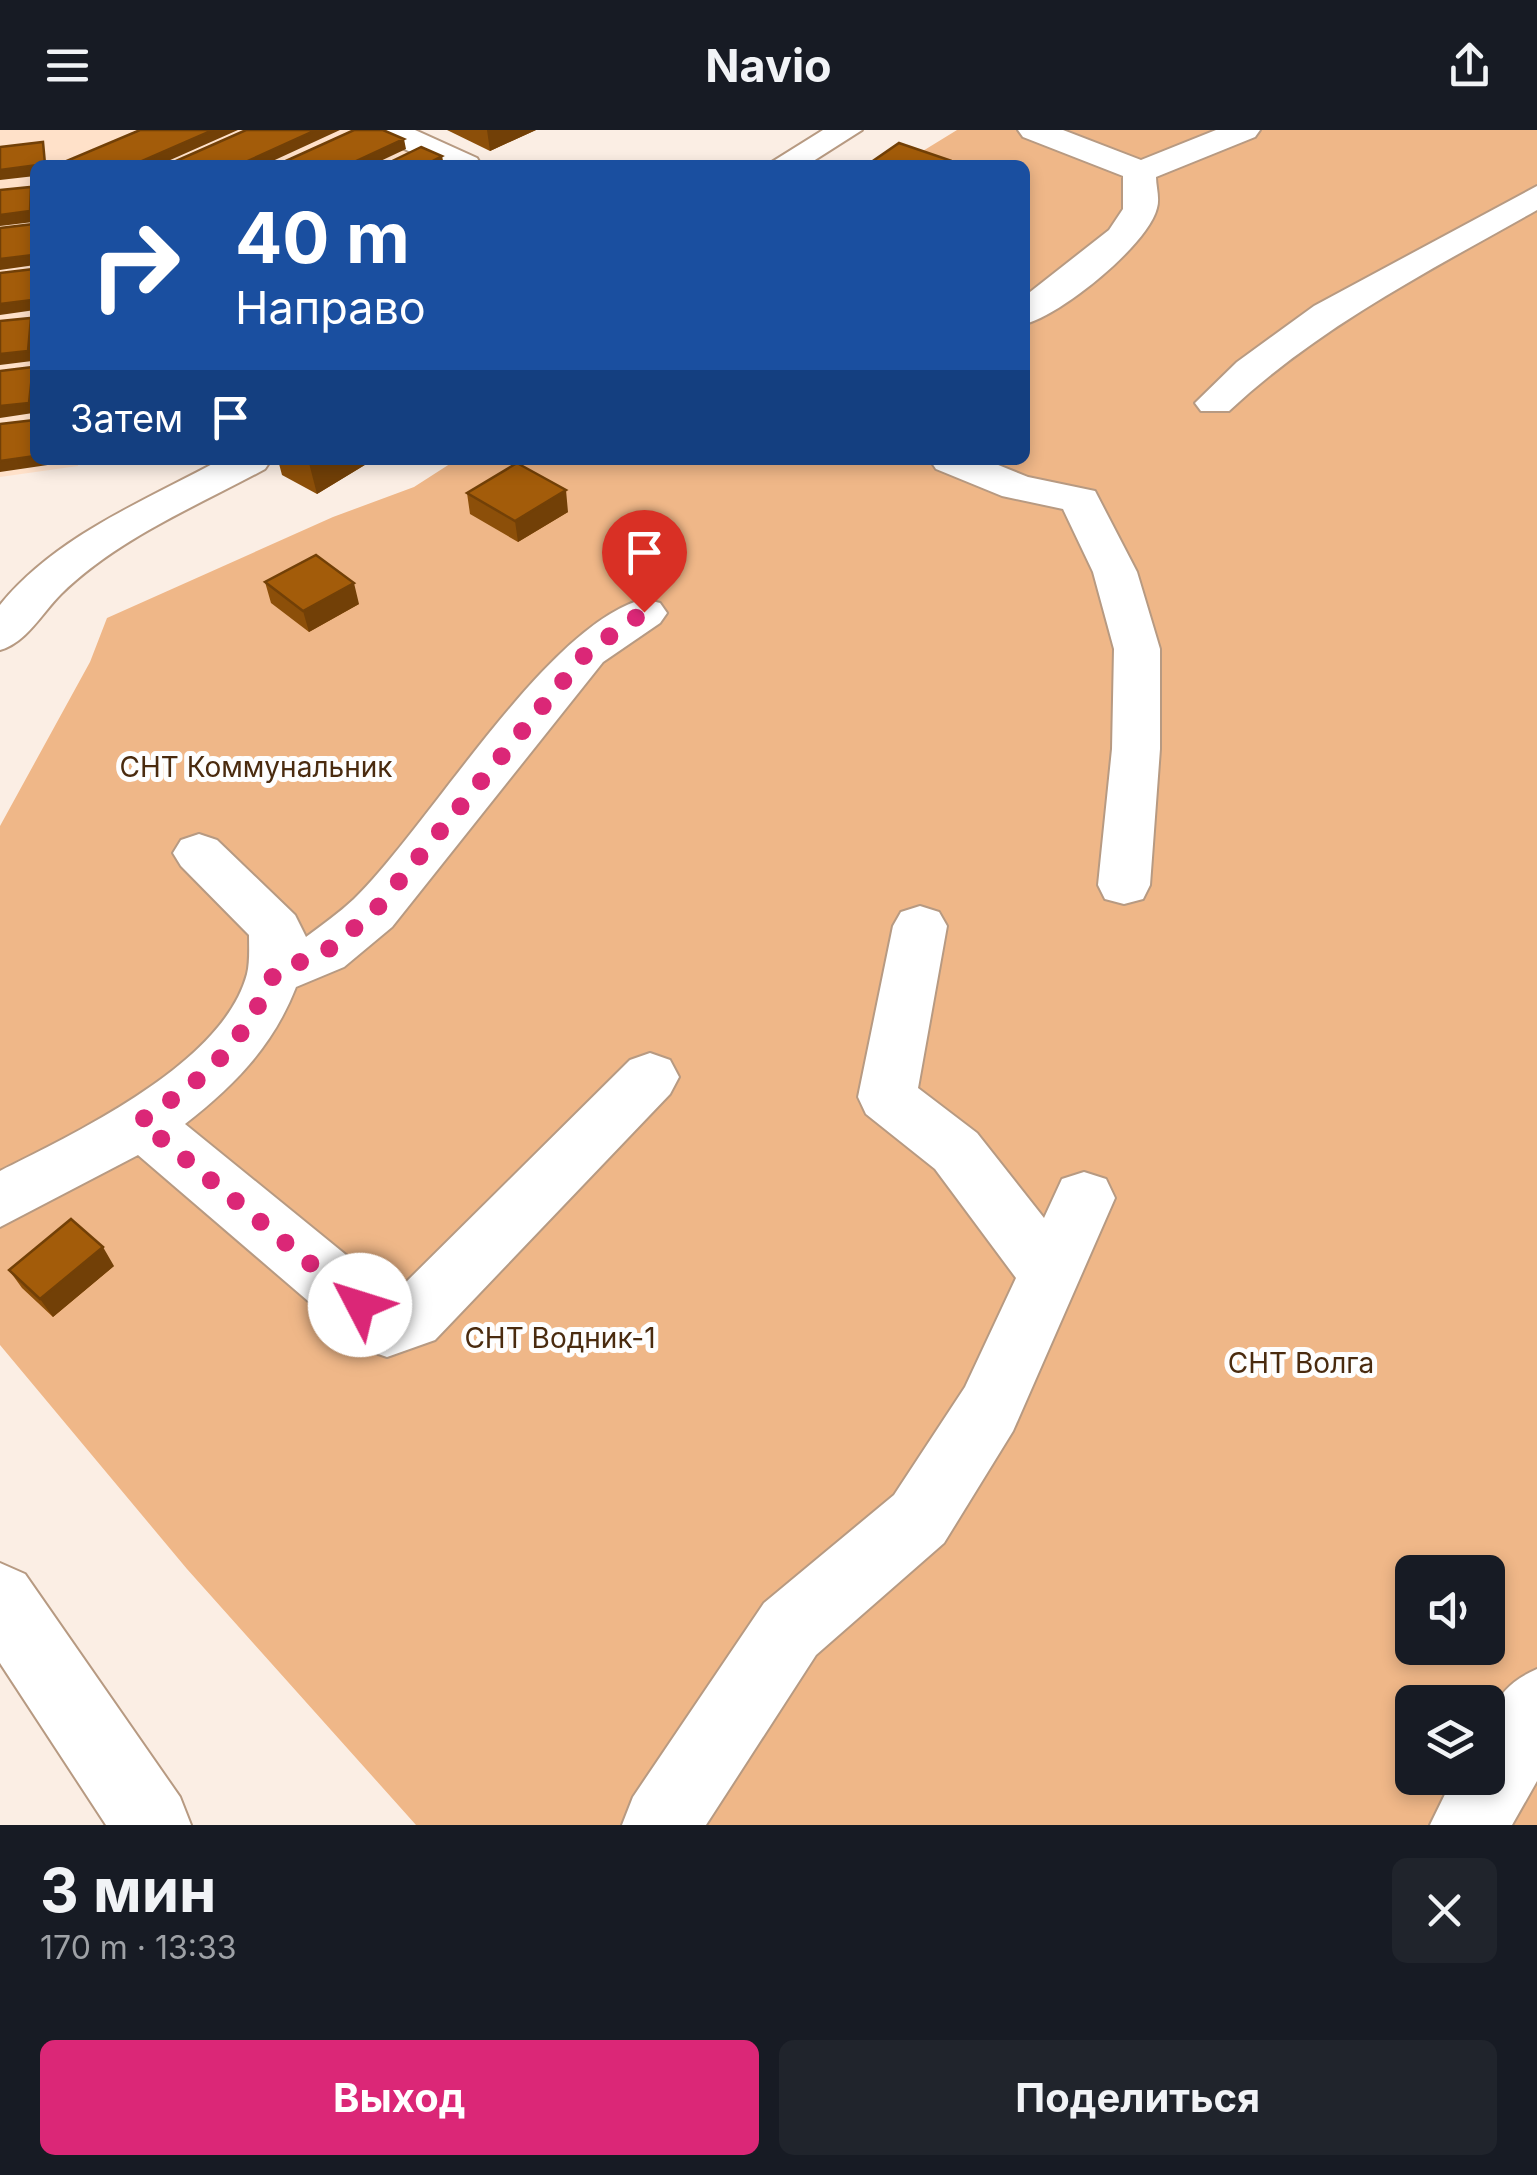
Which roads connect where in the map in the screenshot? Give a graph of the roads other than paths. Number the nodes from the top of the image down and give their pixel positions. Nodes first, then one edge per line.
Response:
1 (389, 130) edge
2 (846, 130) edge
3 (1034, 130) edge
4 (1244, 130) edge
5 (454, 160) edge
6 (792, 160) edge
7 (1141, 171) junction
8 (1537, 196) edge
9 (1030, 309) edge
10 (1215, 403) dead end
11 (242, 465) edge
12 (962, 465) edge
13 (644, 612) dead end
14 (1, 633) edge
15 (198, 853) dead end
16 (1124, 886) dead end
17 (920, 926) dead end
18 (275, 972) junction
19 (650, 1077) dead end
20 (140, 1121) junction
21 (1084, 1198) dead end
22 (0, 1201) edge
23 (1050, 1274) junction
24 (0, 1599) edge
25 (1537, 1707) edge
26 (152, 1825) edge
27 (661, 1825) edge
28 (1470, 1825) edge

1 - 5 street
2 - 6 street
3 - 7 street
4 - 7 street
7 - 9 street
8 - 10 street
11 - 14 street
12 - 16 street
13 - 18 street
15 - 18 street
17 - 23 street
18 - 20 street
19 - 20 street
20 - 22 street
21 - 23 street
23 - 27 street
24 - 26 street
25 - 28 street

